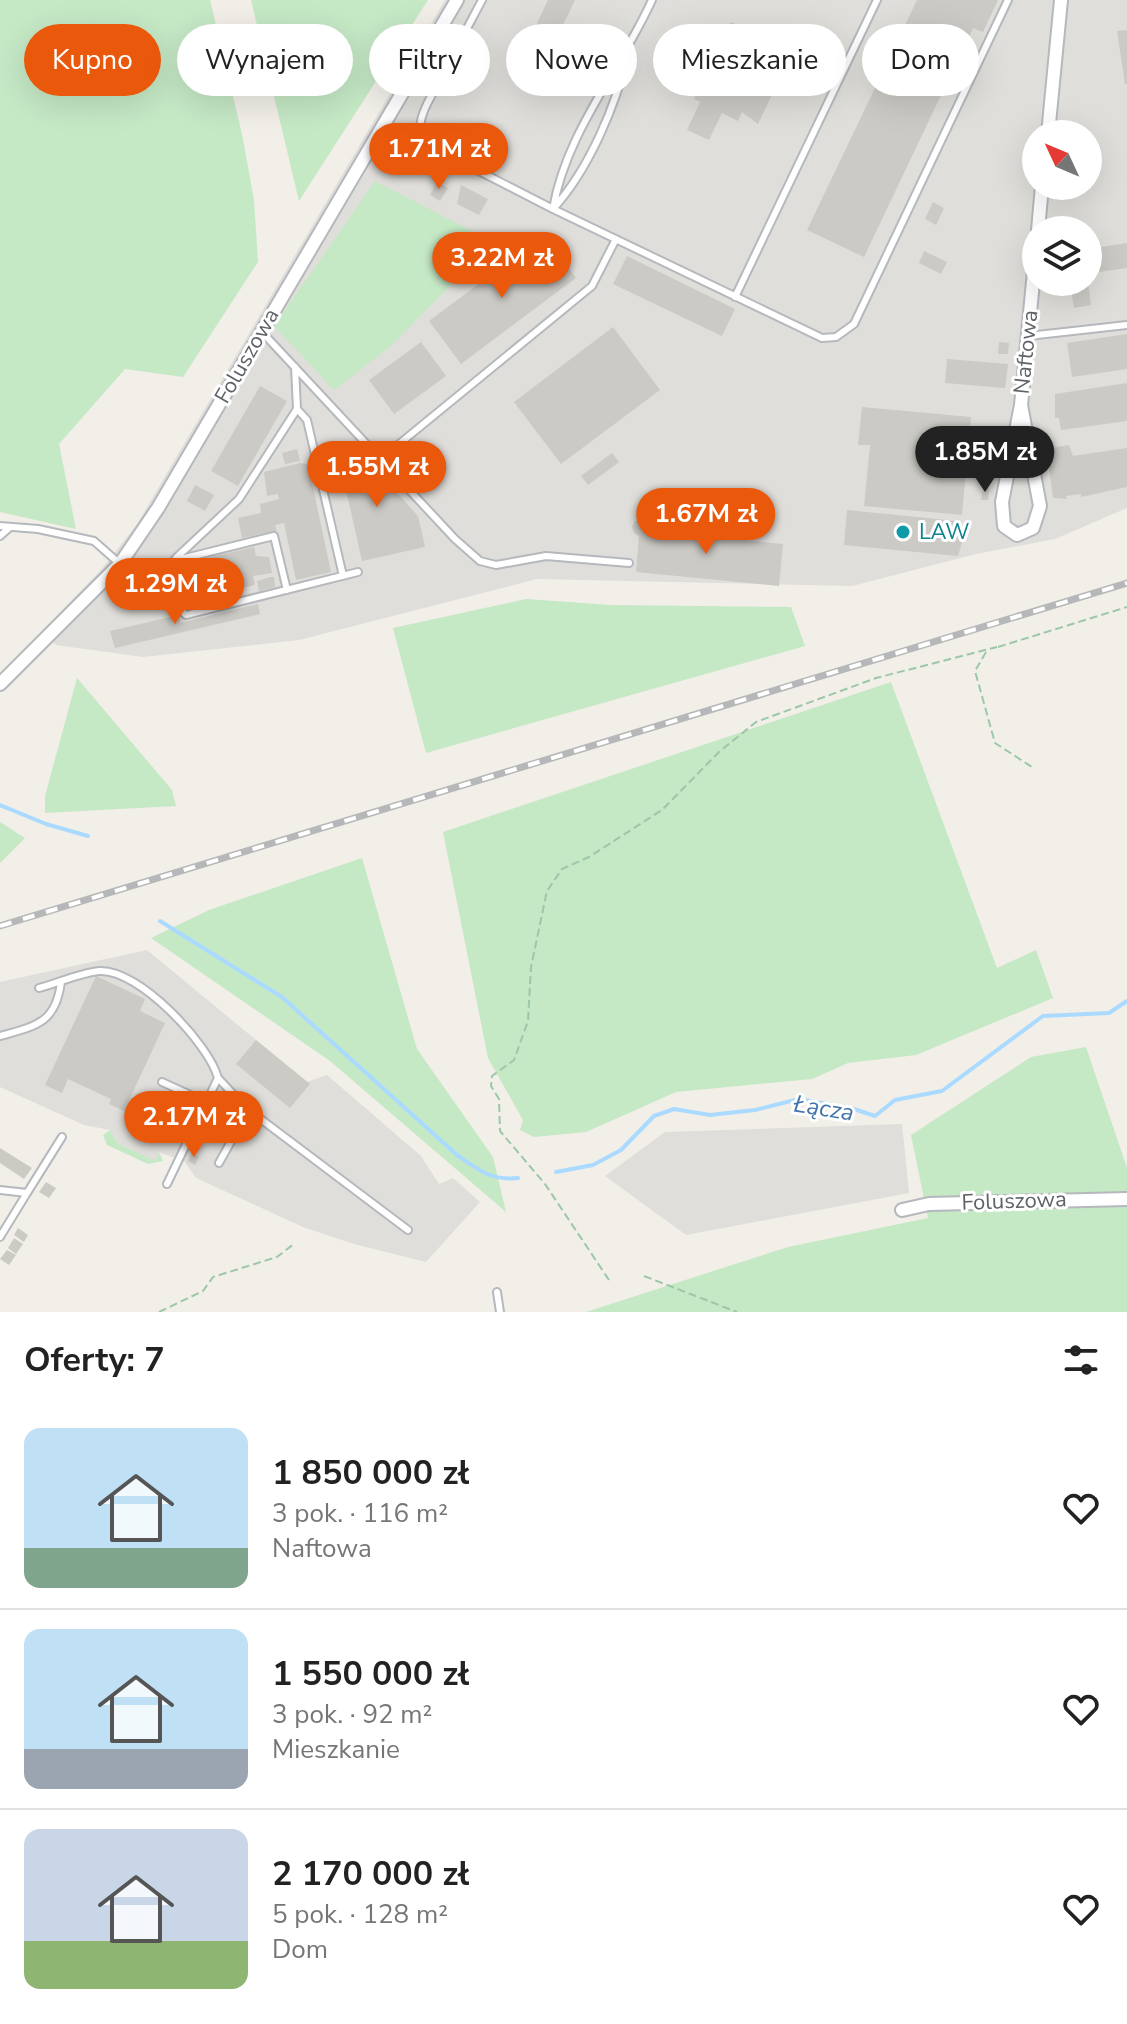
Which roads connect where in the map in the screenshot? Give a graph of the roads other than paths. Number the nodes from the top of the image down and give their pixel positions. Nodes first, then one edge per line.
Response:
1 (457, 0) edge
2 (482, 0) edge
3 (652, 0) edge
4 (877, 0) edge
5 (1008, 0) edge
6 (1061, 0) edge
7 (637, 33) edge
8 (599, 96) edge
9 (615, 96) edge
10 (1049, 120) edge
11 (553, 209) junction
12 (616, 239) junction
13 (1032, 296) edge
14 (735, 297) junction
15 (1127, 325) edge
16 (262, 332) junction
17 (1028, 336) junction
18 (295, 367) junction
19 (1021, 405) junction
20 (297, 409) junction
21 (382, 458) junction
22 (0, 526) edge
23 (9, 528) junction
24 (0, 536) edge
25 (173, 561) junction
26 (629, 563) dead end
27 (120, 564) junction
28 (358, 572) dead end
29 (343, 576) junction
30 (151, 583) junction
31 (287, 590) junction
32 (0, 684) edge
33 (61, 982) junction
34 (39, 988) dead end
35 (0, 1036) edge
36 (218, 1078) junction
37 (162, 1082) dead end
38 (208, 1103) junction
39 (154, 1107) dead end
40 (249, 1109) junction
41 (194, 1127) junction
42 (62, 1137) dead end
43 (219, 1163) dead end
44 (167, 1184) dead end
45 (0, 1190) edge
46 (27, 1193) junction
47 (1127, 1199) edge
48 (902, 1210) dead end
49 (408, 1230) dead end
50 (0, 1237) edge
51 (497, 1292) dead end
52 (500, 1312) edge

1 - 16 street, Foluszowa
2 - 11 lane
3 - 7 lane
4 - 14 lane
5 - 14 lane
6 - 10 street
8 - 11 lane
9 - 11 lane
11 - 12 lane
12 - 14 lane
12 - 21 lane
13 - 17 street, Naftowa
15 - 17 lane
16 - 18 lane
16 - 27 street, Foluszowa
17 - 19 street, Naftowa
18 - 20 lane
18 - 21 lane
19 - 19 street, Naftowa
20 - 25 lane
20 - 29 lane
21 - 26 lane
22 - 23 lane
23 - 24 lane
23 - 27 lane
25 - 30 lane
25 - 31 lane
27 - 30 lane
27 - 32 street, Foluszowa
28 - 29 lane
29 - 31 lane
30 - 31 lane
33 - 34 lane
33 - 35 lane
33 - 36 lane
36 - 38 lane
36 - 40 lane
37 - 38 lane
38 - 41 lane
39 - 41 lane
40 - 43 lane
40 - 49 lane
41 - 44 lane
42 - 46 lane
45 - 46 lane
46 - 50 lane
47 - 48 street, Foluszowa
51 - 52 lane

